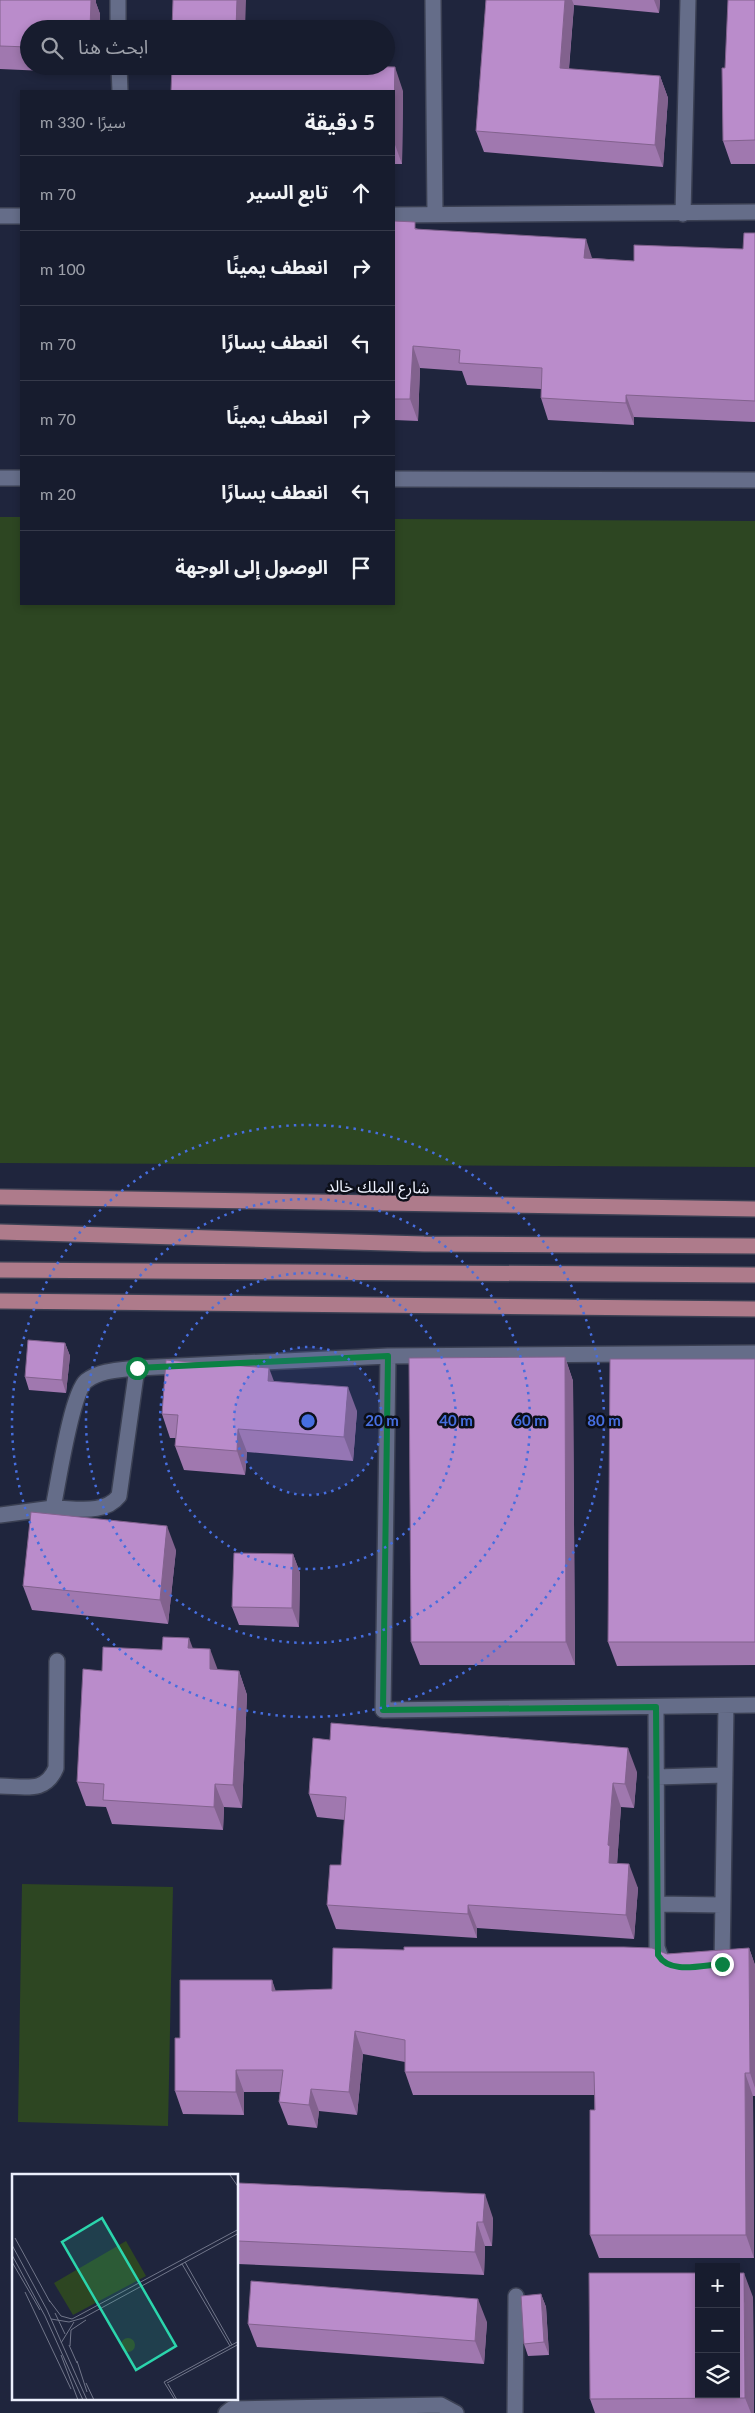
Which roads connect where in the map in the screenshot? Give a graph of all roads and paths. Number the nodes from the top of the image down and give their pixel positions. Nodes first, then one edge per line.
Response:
1 (118, 0) edge
2 (433, 0) edge
3 (688, 0) edge
4 (118, 20) edge
5 (119, 75) edge
6 (120, 90) edge
7 (755, 212) edge
8 (395, 214) edge
9 (435, 214) junction
10 (683, 214) junction
11 (0, 216) edge
12 (20, 216) edge
13 (0, 478) edge
14 (20, 478) edge
15 (395, 479) edge
16 (755, 480) edge
17 (0, 1197) edge
18 (755, 1210) edge
19 (0, 1232) edge
20 (755, 1246) edge
21 (0, 1270) edge
22 (755, 1275) edge
23 (0, 1301) edge
24 (755, 1309) edge
25 (755, 1353) edge
26 (388, 1356) junction
27 (137, 1368) junction
28 (53, 1508) junction
29 (0, 1515) edge
30 (57, 1661) dead end
31 (755, 1705) edge
32 (726, 1706) junction
33 (656, 1707) junction
34 (725, 1775) junction
35 (656, 1777) junction
36 (0, 1786) edge
37 (656, 1904) junction
38 (722, 1905) junction
39 (738, 1963) edge
40 (722, 1964) junction
41 (703, 1965) edge
42 (684, 1967) edge
43 (516, 2296) dead end
44 (397, 2410) edge
45 (226, 2413) edge
46 (456, 2413) edge
47 (515, 2413) edge

1 - 4 street
2 - 9 street
3 - 10 street
5 - 6 street
7 - 10 street
8 - 9 street
9 - 10 street
11 - 12 street
13 - 14 street
15 - 16 street
17 - 18 main road, شارع الملك خالد
19 - 20 main road
21 - 22 main road
23 - 24 main road
25 - 26 street
26 - 27 street
26 - 33 street
27 - 28 street
27 - 28 street
28 - 29 street
30 - 36 street
31 - 32 street
32 - 33 street
32 - 34 street
33 - 35 street
34 - 35 street
34 - 38 street
35 - 37 street
37 - 38 street
37 - 42 street
38 - 40 street
39 - 40 street
40 - 41 street
43 - 47 street
44 - 45 street
44 - 46 street

